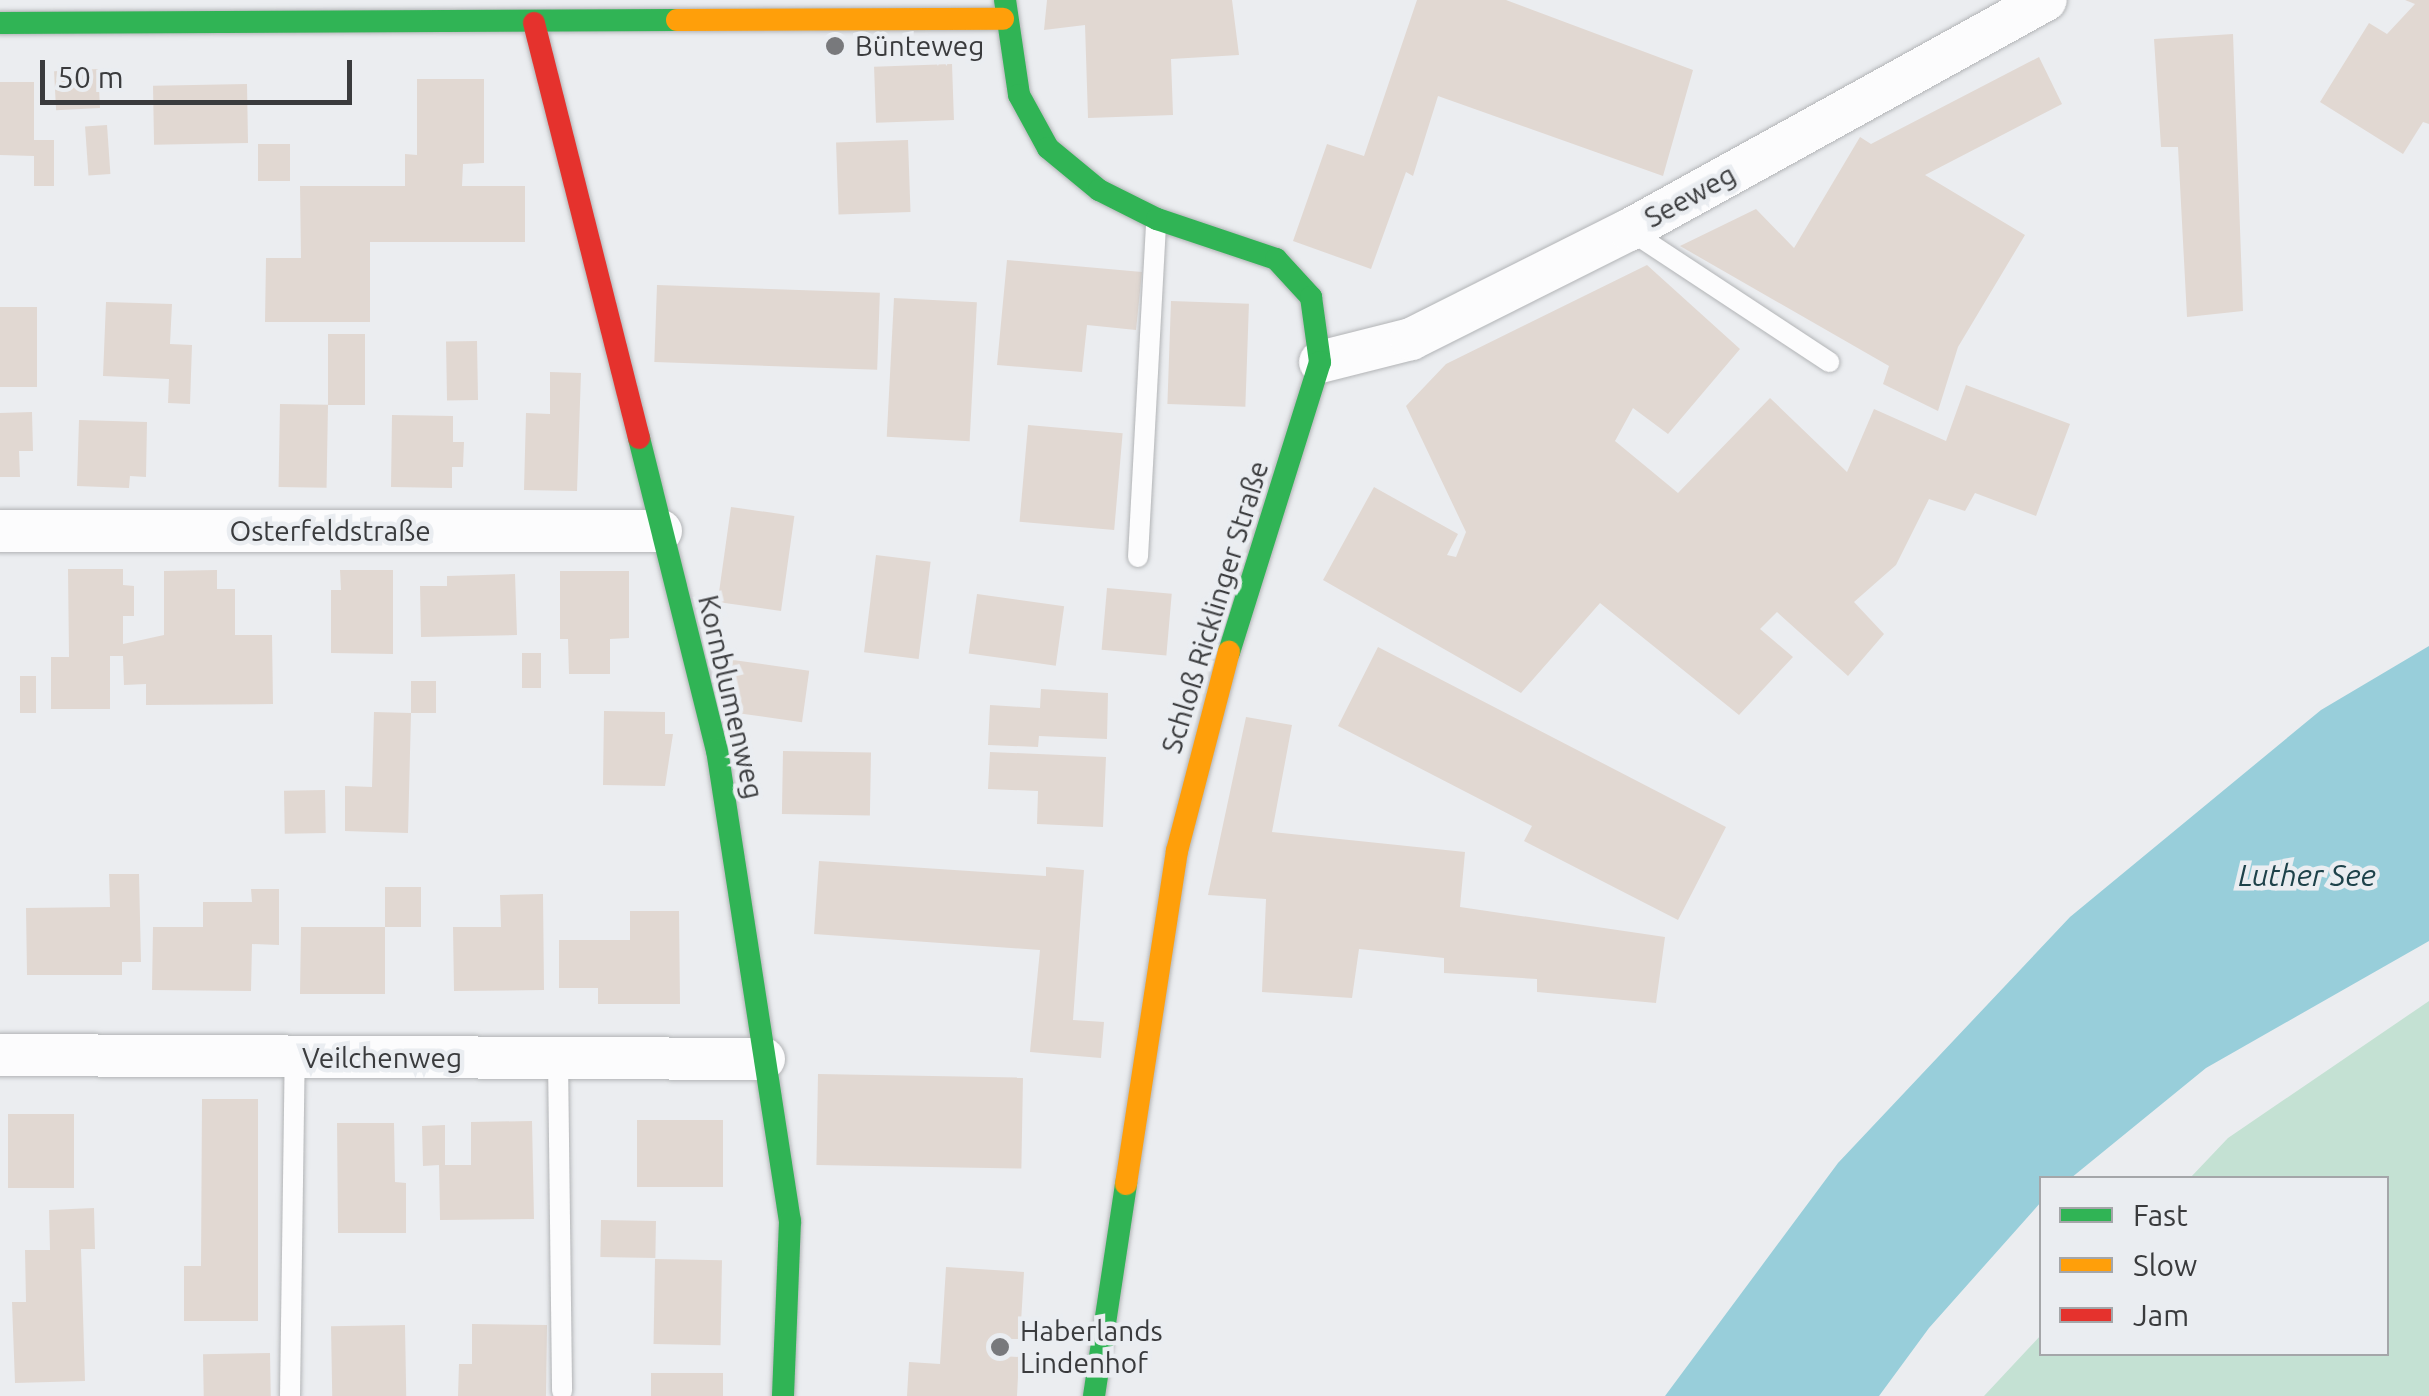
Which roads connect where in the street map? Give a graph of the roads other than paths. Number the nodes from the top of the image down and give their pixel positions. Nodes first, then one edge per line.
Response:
1 (2046, 0) edge
2 (1004, 10) edge
3 (384, 11) edge
4 (220, 12) edge
5 (0, 23) edge
6 (534, 23) junction
7 (1156, 219) junction
8 (1629, 230) junction
9 (1320, 362) junction
10 (1829, 362) dead end
11 (0, 531) edge
12 (660, 531) junction
13 (1138, 557) dead end
14 (0, 1055) edge
15 (295, 1058) junction
16 (558, 1058) junction
17 (764, 1059) junction
18 (562, 1392) dead end
19 (290, 1396) edge
20 (783, 1396) edge
21 (1094, 1396) edge

1 - 8 street, Seeweg
2 - 6 street
2 - 7 street, Schloß Ricklinger Straße
3 - 4 street
3 - 6 street
4 - 5 street
6 - 12 street, Kornblumenweg
7 - 9 street, Schloß Ricklinger Straße
7 - 13 lane
8 - 9 street, Seeweg
8 - 10 lane
9 - 21 street, Schloß Ricklinger Straße
11 - 12 street, Osterfeldstraße
12 - 17 street, Kornblumenweg
14 - 15 street, Veilchenweg
15 - 16 street, Veilchenweg
15 - 19 lane
16 - 17 street, Veilchenweg
16 - 18 lane
17 - 20 street, Kornblumenweg

